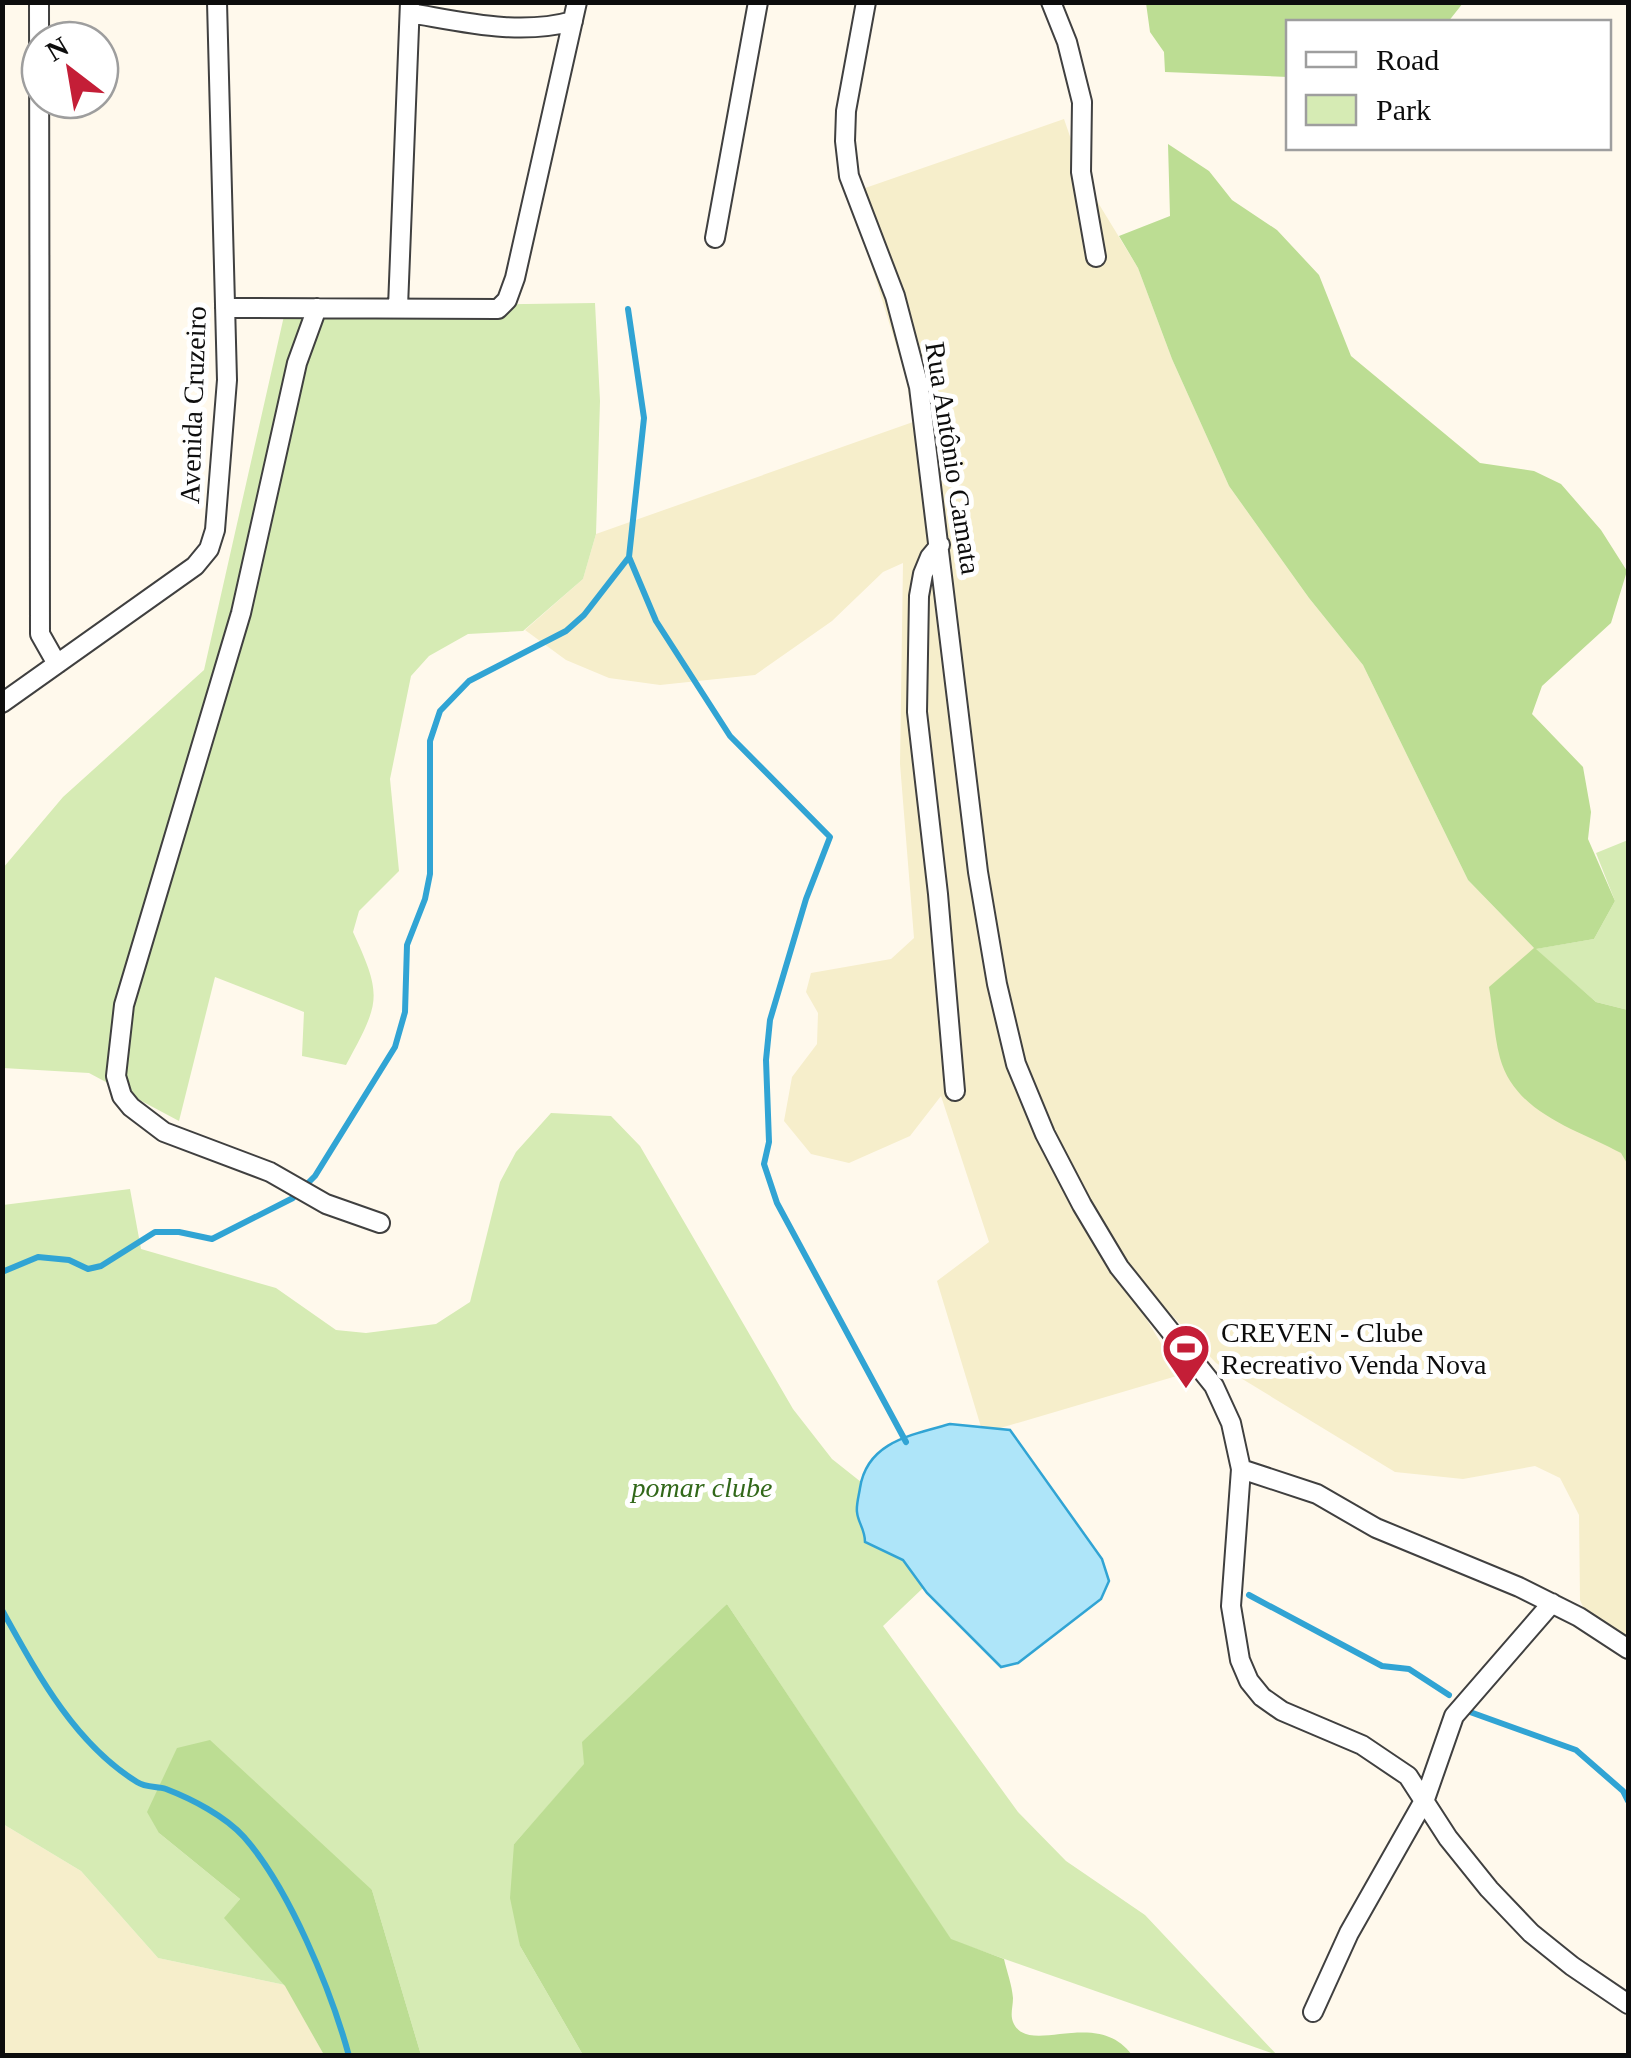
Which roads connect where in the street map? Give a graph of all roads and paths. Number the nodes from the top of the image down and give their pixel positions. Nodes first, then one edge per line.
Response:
1 (39, 2) edge
2 (217, 2) edge
3 (758, 2) edge
4 (866, 2) edge
5 (1051, 2) edge
6 (410, 8) edge
7 (575, 12) edge
8 (546, 28) junction
9 (566, 50) junction
10 (716, 238) dead end
11 (1096, 257) dead end
12 (398, 307) junction
13 (225, 308) junction
14 (317, 308) junction
15 (940, 545) junction
16 (56, 664) junction
17 (2, 703) edge
18 (954, 1091) dead end
19 (380, 1223) dead end
20 (1241, 1469) junction
21 (1552, 1603) junction
22 (1628, 1648) edge
23 (1425, 1799) junction
24 (1628, 2004) edge
25 (1313, 2012) dead end

1 - 16 street
2 - 13 street, Avenida Cruzeiro
3 - 10 street
4 - 15 street, Rua Antônio Camata
5 - 11 street
6 - 8 street
6 - 12 street
7 - 8 street
7 - 9 street
8 - 9 street
9 - 12 street
12 - 14 street
13 - 14 street
13 - 16 street, Avenida Cruzeiro
14 - 19 street
15 - 18 street
15 - 20 street, Rua Antônio Camata
16 - 17 street, Avenida Cruzeiro
20 - 21 street
20 - 23 street, Rua Antônio Camata
21 - 22 street
21 - 23 street
23 - 24 street, Rua Antônio Camata
23 - 25 street

